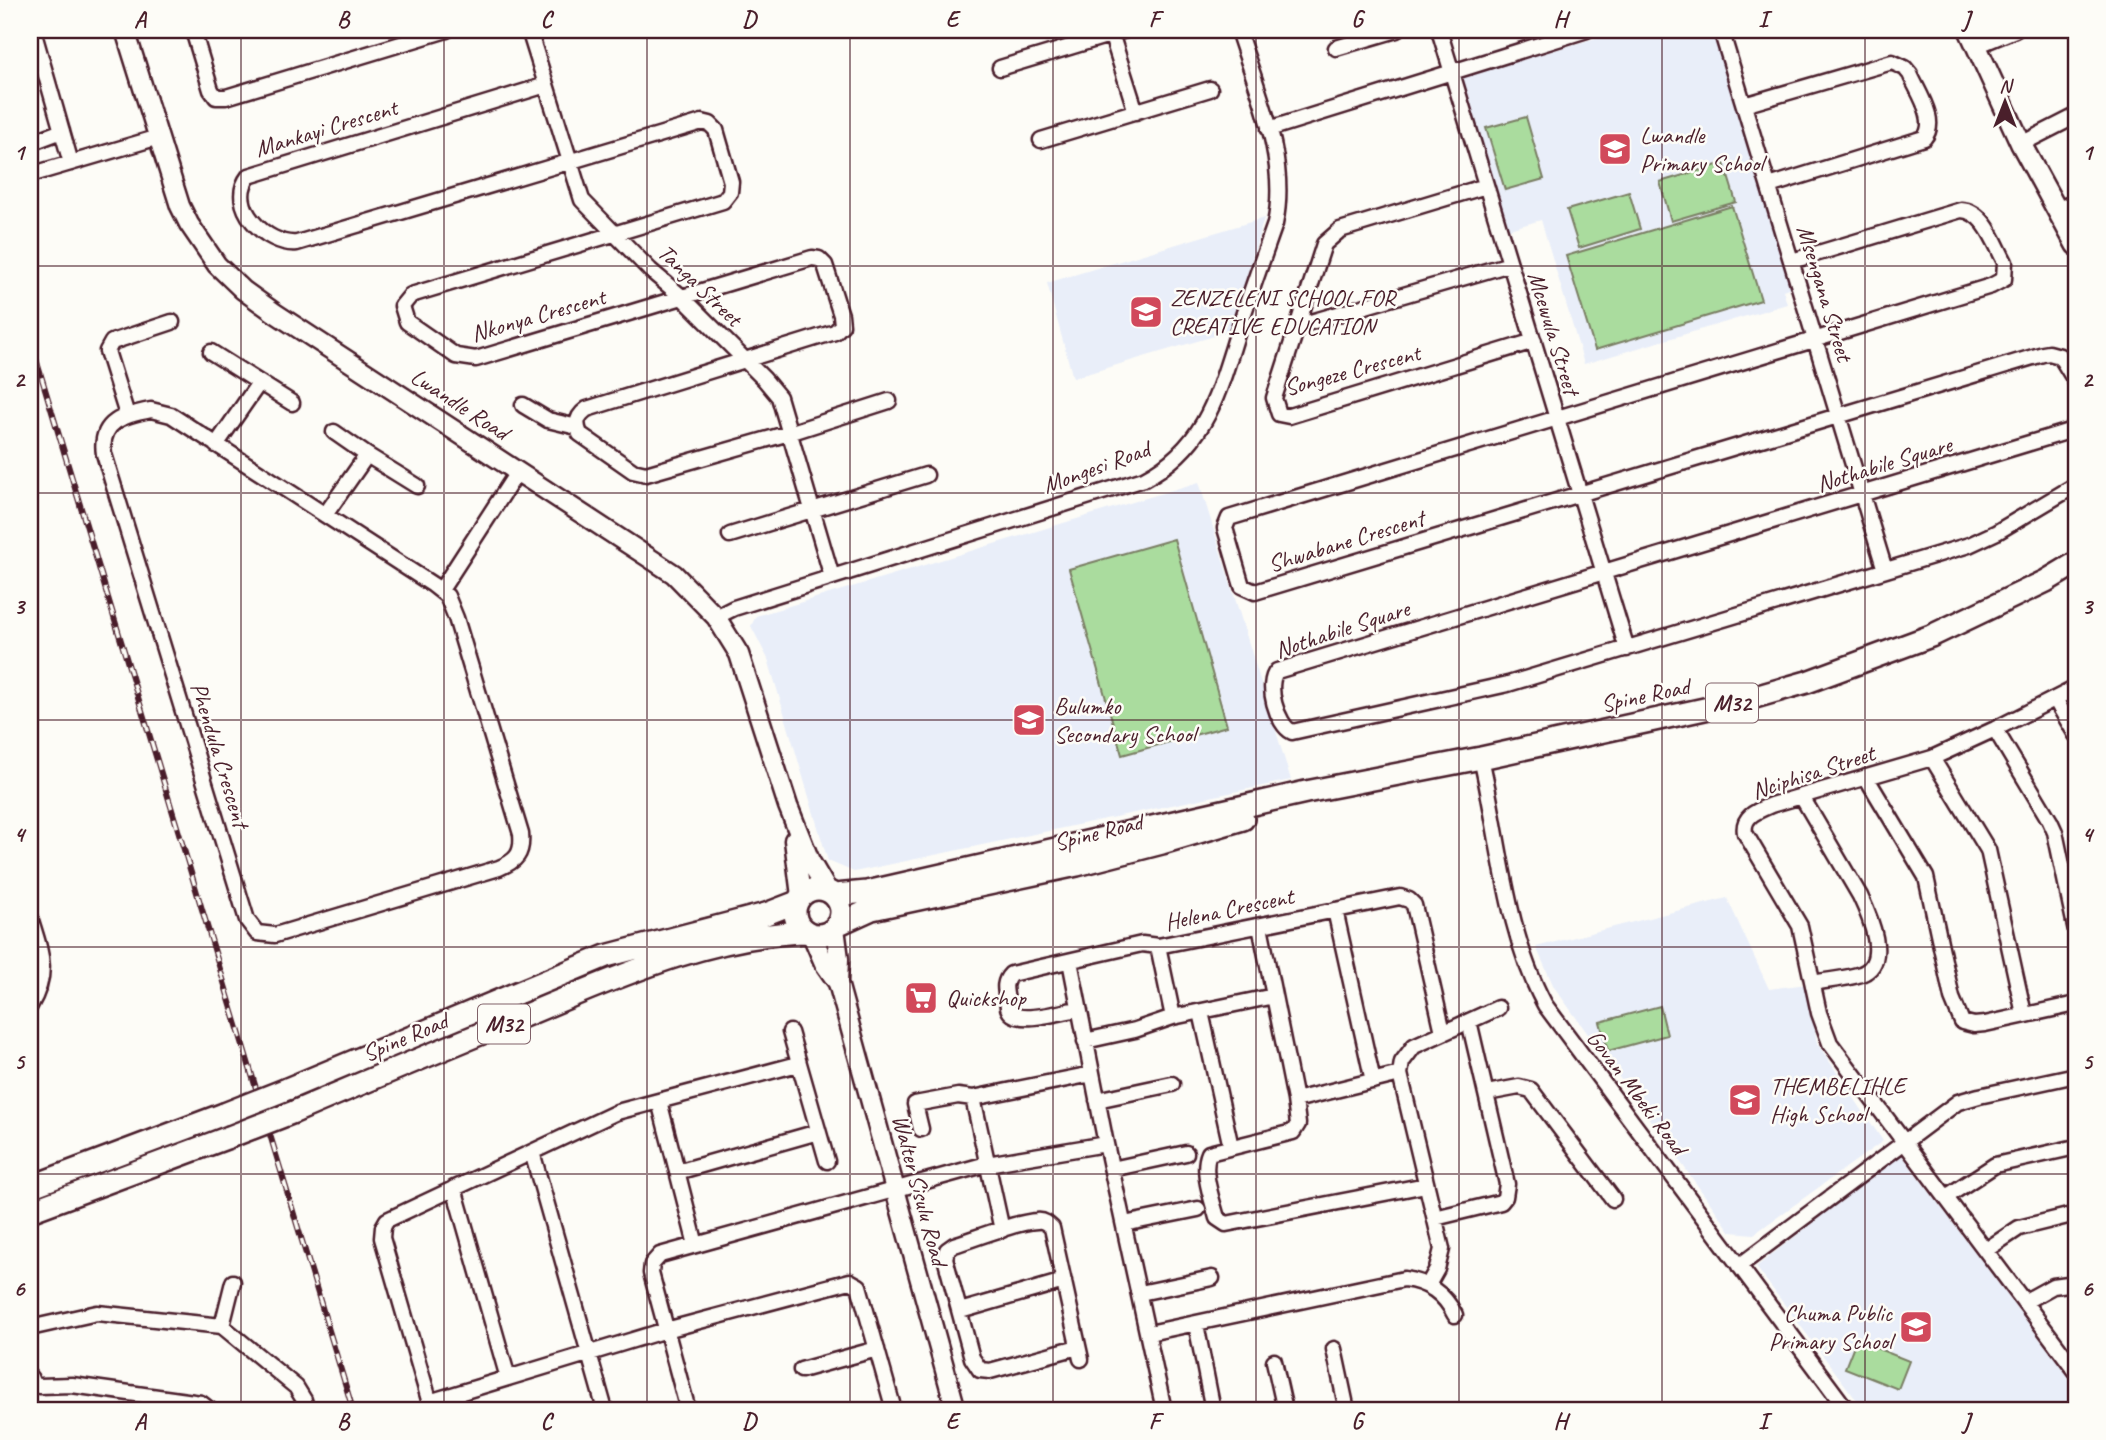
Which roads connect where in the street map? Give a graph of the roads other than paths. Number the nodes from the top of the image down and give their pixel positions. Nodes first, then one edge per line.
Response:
1 (33, 30) edge
2 (125, 30) edge
3 (196, 30) edge
4 (447, 30) edge
5 (529, 30) edge
6 (1238, 30) edge
7 (1397, 30) edge
8 (1439, 30) edge
9 (1587, 30) edge
10 (1721, 30) edge
11 (2015, 30) edge
12 (1116, 31) edge
13 (1973, 38) edge
14 (1336, 48) dead end
15 (1000, 68) dead end
16 (1451, 71) junction
17 (546, 85) junction
18 (1210, 89) dead end
19 (1744, 105) junction
20 (1136, 112) junction
21 (2076, 116) edge
22 (1269, 129) junction
23 (62, 131) junction
24 (159, 137) junction
25 (1041, 140) dead end
26 (30, 142) edge
27 (2021, 144) junction
28 (569, 161) junction
29 (71, 163) junction
30 (30, 175) edge
31 (1486, 186) junction
32 (1769, 186) junction
33 (2076, 201) edge
34 (2057, 210) junction
35 (615, 232) junction
36 (2076, 245) edge
37 (1792, 261) junction
38 (1510, 264) junction
39 (682, 297) junction
40 (172, 321) dead end
41 (1297, 326) junction
42 (1815, 339) junction
43 (1534, 341) junction
44 (211, 352) dead end
45 (746, 360) junction
46 (2076, 382) edge
47 (259, 383) junction
48 (889, 401) dead end
49 (292, 402) dead end
50 (523, 405) dead end
51 (127, 415) junction
52 (1838, 417) junction
53 (1556, 418) junction
54 (577, 427) junction
55 (2076, 429) edge
56 (334, 432) dead end
57 (789, 433) junction
58 (216, 445) junction
59 (367, 455) junction
60 (518, 471) junction
61 (926, 475) dead end
62 (2076, 485) edge
63 (417, 486) dead end
64 (1580, 494) junction
65 (1862, 495) junction
66 (812, 510) junction
67 (325, 515) junction
68 (730, 535) dead end
69 (2076, 563) edge
70 (1885, 570) junction
71 (1603, 572) junction
72 (832, 577) junction
73 (441, 590) junction
74 (716, 618) junction
75 (1627, 649) junction
76 (2076, 688) edge
77 (2055, 699) junction
78 (1995, 729) junction
79 (2076, 735) edge
80 (1481, 758) junction
81 (1932, 758) junction
82 (1867, 778) junction
83 (1369, 781) junction
84 (1802, 797) junction
85 (788, 806) junction
86 (831, 892) junction
87 (799, 899) junction
88 (1335, 910) junction
89 (30, 917) edge
90 (837, 926) junction
91 (1260, 926) junction
92 (2076, 931) edge
93 (809, 933) junction
94 (1157, 946) junction
95 (1070, 961) junction
96 (838, 983) junction
97 (1813, 983) junction
98 (1275, 996) junction
99 (2076, 1004) edge
100 (30, 1006) edge
101 (1498, 1008) dead end
102 (1078, 1009) junction
103 (1201, 1012) junction
104 (2024, 1014) junction
105 (1173, 1017) junction
106 (1469, 1021) junction
107 (790, 1032) dead end
108 (1443, 1032) junction
109 (1085, 1041) junction
110 (798, 1063) junction
111 (1092, 1074) junction
112 (1400, 1074) junction
113 (2076, 1075) edge
114 (1373, 1081) junction
115 (1172, 1084) dead end
116 (1487, 1093) junction
117 (973, 1098) junction
118 (1097, 1100) junction
119 (1295, 1100) junction
120 (659, 1101) junction
121 (921, 1129) dead end
122 (818, 1132) junction
123 (1904, 1142) junction
124 (1106, 1144) junction
125 (1230, 1147) junction
126 (2076, 1147) edge
127 (531, 1152) junction
128 (1186, 1153) dead end
129 (827, 1161) dead end
130 (987, 1164) junction
131 (1112, 1169) junction
132 (677, 1171) junction
133 (1426, 1185) junction
134 (30, 1187) edge
135 (454, 1188) junction
136 (895, 1189) junction
137 (1946, 1197) junction
138 (1613, 1199) dead end
139 (1198, 1209) dead end
140 (30, 1211) edge
141 (2076, 1214) edge
142 (1435, 1218) junction
143 (1124, 1224) junction
144 (1002, 1230) junction
145 (696, 1245) junction
146 (1986, 1250) junction
147 (1739, 1266) junction
148 (1212, 1278) dead end
149 (1064, 1281) junction
150 (233, 1282) dead end
151 (2076, 1283) edge
152 (1428, 1285) junction
153 (1140, 1293) junction
154 (2025, 1302) junction
155 (960, 1311) junction
156 (1455, 1315) dead end
157 (1196, 1324) junction
158 (222, 1326) junction
159 (30, 1328) edge
160 (666, 1330) junction
161 (1149, 1333) junction
162 (877, 1349) junction
163 (1334, 1349) dead end
164 (589, 1354) junction
165 (1274, 1361) dead end
166 (801, 1370) dead end
167 (2076, 1371) edge
168 (30, 1377) edge
169 (508, 1378) junction
170 (431, 1406) edge
171 (210, 1410) edge
172 (307, 1410) edge
173 (605, 1410) edge
174 (688, 1410) edge
175 (894, 1410) edge
176 (956, 1410) edge
177 (1164, 1410) edge
178 (1213, 1410) edge
179 (1285, 1410) edge
180 (1347, 1410) edge
181 (1847, 1410) edge

1 - 23 street
2 - 24 street, Lwandle Road
3 - 4 street
5 - 17 street, Tanga Street
6 - 22 street, Mongesi Road
7 - 14 street
8 - 16 street, Mcewula Street
9 - 16 street
10 - 19 street, Msengana Street
11 - 13 street
12 - 15 street
12 - 20 street
13 - 27 main road
16 - 22 street
16 - 31 street, Mcewula Street
17 - 28 street, Tanga Street
17 - 28 street, Mankayi Crescent
18 - 20 street
19 - 32 street, Msengana Street
19 - 32 street
20 - 25 street
21 - 27 street
22 - 72 street, Mongesi Road
23 - 26 street
23 - 29 street
24 - 29 street
24 - 60 street, Lwandle Road
27 - 34 main road
28 - 35 street, Tanga Street
28 - 35 street, Mankayi Crescent
29 - 30 street
31 - 38 street, Mcewula Street
31 - 41 street, Songeze Crescent
32 - 37 street, Msengana Street
33 - 34 street
34 - 36 main road
35 - 39 street, Tanga Street
35 - 39 street, Nkonya Crescent
37 - 42 street, Msengana Street
37 - 42 street, Shwabane Crescent
38 - 41 street
38 - 43 street, Mcewula Street
39 - 45 street, Tanga Street
39 - 45 street
40 - 51 street
41 - 43 street, Songeze Crescent
42 - 52 street, Msengana Street
42 - 53 street, Shwabane Crescent
43 - 53 street, Mcewula Street
44 - 47 street
45 - 54 street
45 - 57 street, Tanga Street
46 - 52 street, Shwabane Crescent
47 - 49 street
47 - 58 street
48 - 57 street
50 - 54 street
51 - 58 street, Phendula Crescent
51 - 73 street, Phendula Crescent
52 - 64 street, Shwabane Crescent
52 - 65 street, Msengana Street
53 - 64 street, Mcewula Street
53 - 64 street, Shwabane Crescent
54 - 57 street
55 - 65 street, Nothabile Square
56 - 59 street
57 - 66 street, Tanga Street
58 - 67 street, Phendula Crescent
59 - 63 street
59 - 67 street
60 - 73 street
60 - 74 street, Lwandle Road
61 - 66 street
62 - 70 street, Nothabile Square
64 - 71 street, Mcewula Street
65 - 70 street, Msengana Street
65 - 71 street, Nothabile Square
66 - 68 street
66 - 72 street, Tanga Street
67 - 73 street, Phendula Crescent
69 - 80 main road, Spine Road / M32
70 - 75 street, Nothabile Square
71 - 75 street, Mcewula Street
71 - 75 street, Nothabile Square
72 - 74 street, Mongesi Road
74 - 85 street, Lwandle Road
76 - 77 street, Nciphisa Street
77 - 78 street, Nciphisa Street
77 - 79 street
78 - 81 street, Nciphisa Street
78 - 92 street
80 - 83 main road, Spine Road / M32
80 - 147 street, Govan Mbeki Road
81 - 82 street, Nciphisa Street
81 - 104 street
82 - 84 street, Nciphisa Street
82 - 104 street
83 - 86 main road, Spine Road / M32
83 - 90 main road, Spine Road / M32
84 - 97 street, Nciphisa Street
84 - 97 street
85 - 86 street, Lwandle Road
85 - 87 street, Lwandle Road
86 - 87 main road, Spine Road / M32
86 - 90 main road
87 - 93 main road
87 - 134 main road, Spine Road / M32, bridge
88 - 91 street, Helena Crescent
88 - 108 street, Helena Crescent
88 - 114 street
89 - 100 street
90 - 93 main road, Spine Road / M32
90 - 96 street, Walter Sisulu Road
91 - 94 street, Helena Crescent
91 - 98 street
93 - 96 street, Walter Sisulu Road
93 - 140 main road, Spine Road / M32, bridge
94 - 95 street
94 - 105 street, Helena Crescent
95 - 102 street
95 - 102 street
96 - 136 street, Walter Sisulu Road
97 - 123 street, Nciphisa Street
98 - 103 street
98 - 119 street
99 - 104 street
101 - 106 street
102 - 109 street
103 - 105 street
103 - 125 street
105 - 109 street
106 - 108 street
106 - 116 street
107 - 110 street
108 - 112 street
109 - 111 street
110 - 120 street
110 - 122 street
111 - 117 street
111 - 118 street
112 - 114 street
112 - 133 street
113 - 123 street
114 - 119 street
115 - 118 street
116 - 138 street
116 - 142 street
117 - 121 street
117 - 130 street
118 - 124 street
119 - 125 street
120 - 127 street
120 - 132 street
122 - 129 street
122 - 132 street
123 - 137 street, Nciphisa Street
123 - 147 street
124 - 130 street
124 - 131 street
125 - 133 street
126 - 137 street
127 - 135 street
127 - 164 street
128 - 131 street
130 - 136 street
130 - 144 street
131 - 143 street
132 - 145 street
133 - 142 street
135 - 169 street
135 - 170 street
136 - 145 street
136 - 176 street, Walter Sisulu Road
137 - 146 street, Nciphisa Street
139 - 143 street
141 - 146 street
142 - 152 street
143 - 153 street
144 - 149 street
144 - 155 street
145 - 160 street
146 - 154 street, Nciphisa Street
147 - 181 street, Govan Mbeki Road
148 - 153 street
149 - 155 street
149 - 155 street
150 - 158 street
151 - 154 street
152 - 156 street
152 - 157 street
153 - 161 street
154 - 167 street, Nciphisa Street
157 - 161 street
157 - 178 street
158 - 159 street
158 - 172 street
160 - 162 street
160 - 164 street
160 - 174 street
161 - 177 street
162 - 166 street
162 - 175 street
163 - 180 street
164 - 169 street
164 - 173 street
165 - 179 street
168 - 171 street
169 - 170 street

